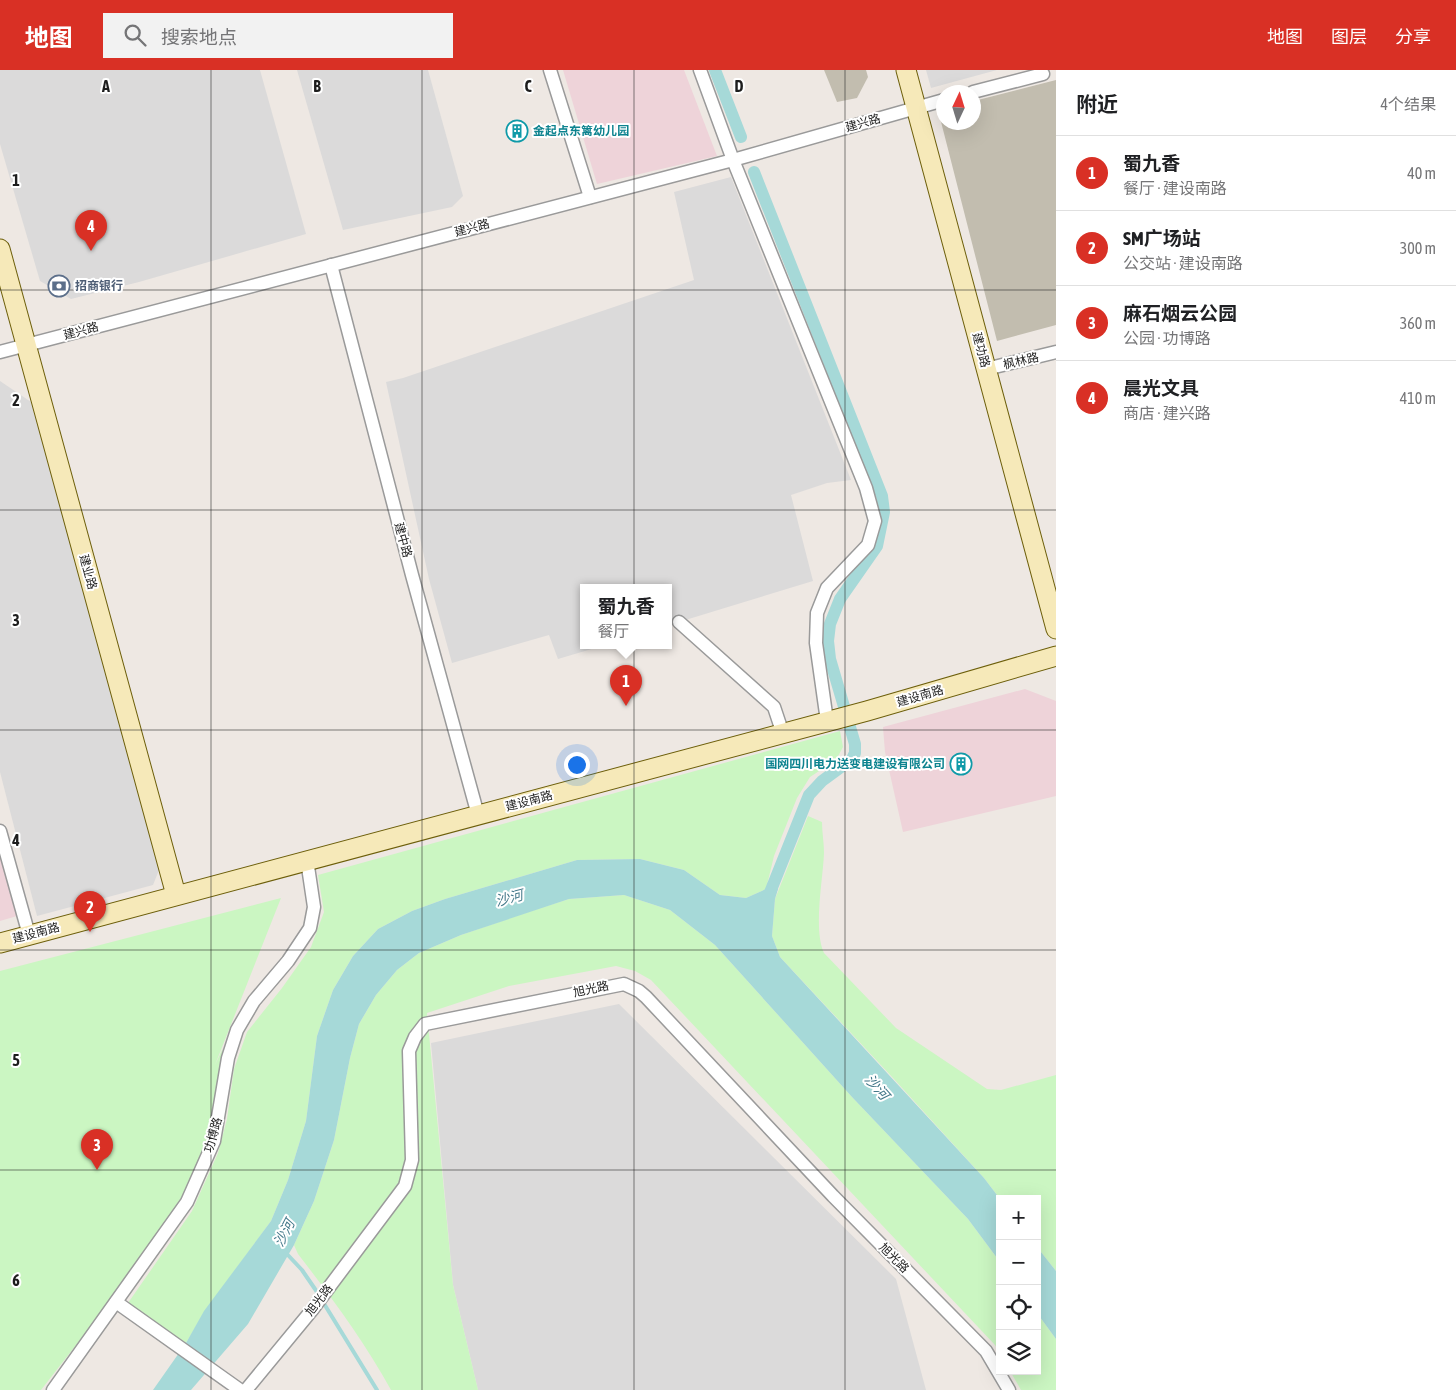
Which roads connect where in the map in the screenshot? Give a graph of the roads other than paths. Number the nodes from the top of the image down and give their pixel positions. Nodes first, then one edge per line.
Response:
1 (550, 70) edge
2 (700, 70) edge
3 (906, 70) edge
4 (1043, 74) dead end
5 (981, 90) edge
6 (936, 102) edge
7 (917, 107) junction
8 (733, 160) junction
9 (590, 197) junction
10 (0, 249) edge
11 (331, 265) junction
12 (27, 345) junction
13 (0, 352) edge
14 (1056, 352) edge
15 (986, 369) junction
16 (679, 622) dead end
17 (1056, 629) edge
18 (1056, 656) edge
19 (830, 721) junction
20 (783, 734) junction
21 (478, 815) junction
22 (0, 830) edge
23 (307, 860) junction
24 (176, 895) junction
25 (29, 935) junction
26 (0, 943) edge
27 (116, 1302) junction
28 (53, 1390) edge
29 (240, 1390) edge
30 (246, 1390) edge
31 (1009, 1390) edge

1 - 9 street
2 - 8 street
3 - 7 street, 建功路
4 - 5 street
6 - 7 street, 建兴路
7 - 8 street, 建兴路
7 - 15 street, 建功路
8 - 9 street, 建兴路
8 - 19 street
9 - 11 street, 建兴路
10 - 12 street, 建业路
11 - 12 street, 建兴路
11 - 21 street, 建中路
12 - 13 street, 建兴路
12 - 24 street, 建业路
14 - 15 street, 枫林路
15 - 17 street, 建功路
16 - 20 street
18 - 19 street, 建设南路
19 - 20 street, 建设南路
20 - 21 street, 建设南路
21 - 23 street, 建设南路
22 - 25 street
23 - 24 street, 建设南路
23 - 27 street, 功博路
24 - 25 street, 建设南路
25 - 26 street, 建设南路
27 - 28 street, 功博路
27 - 29 street
30 - 31 street, 旭光路

